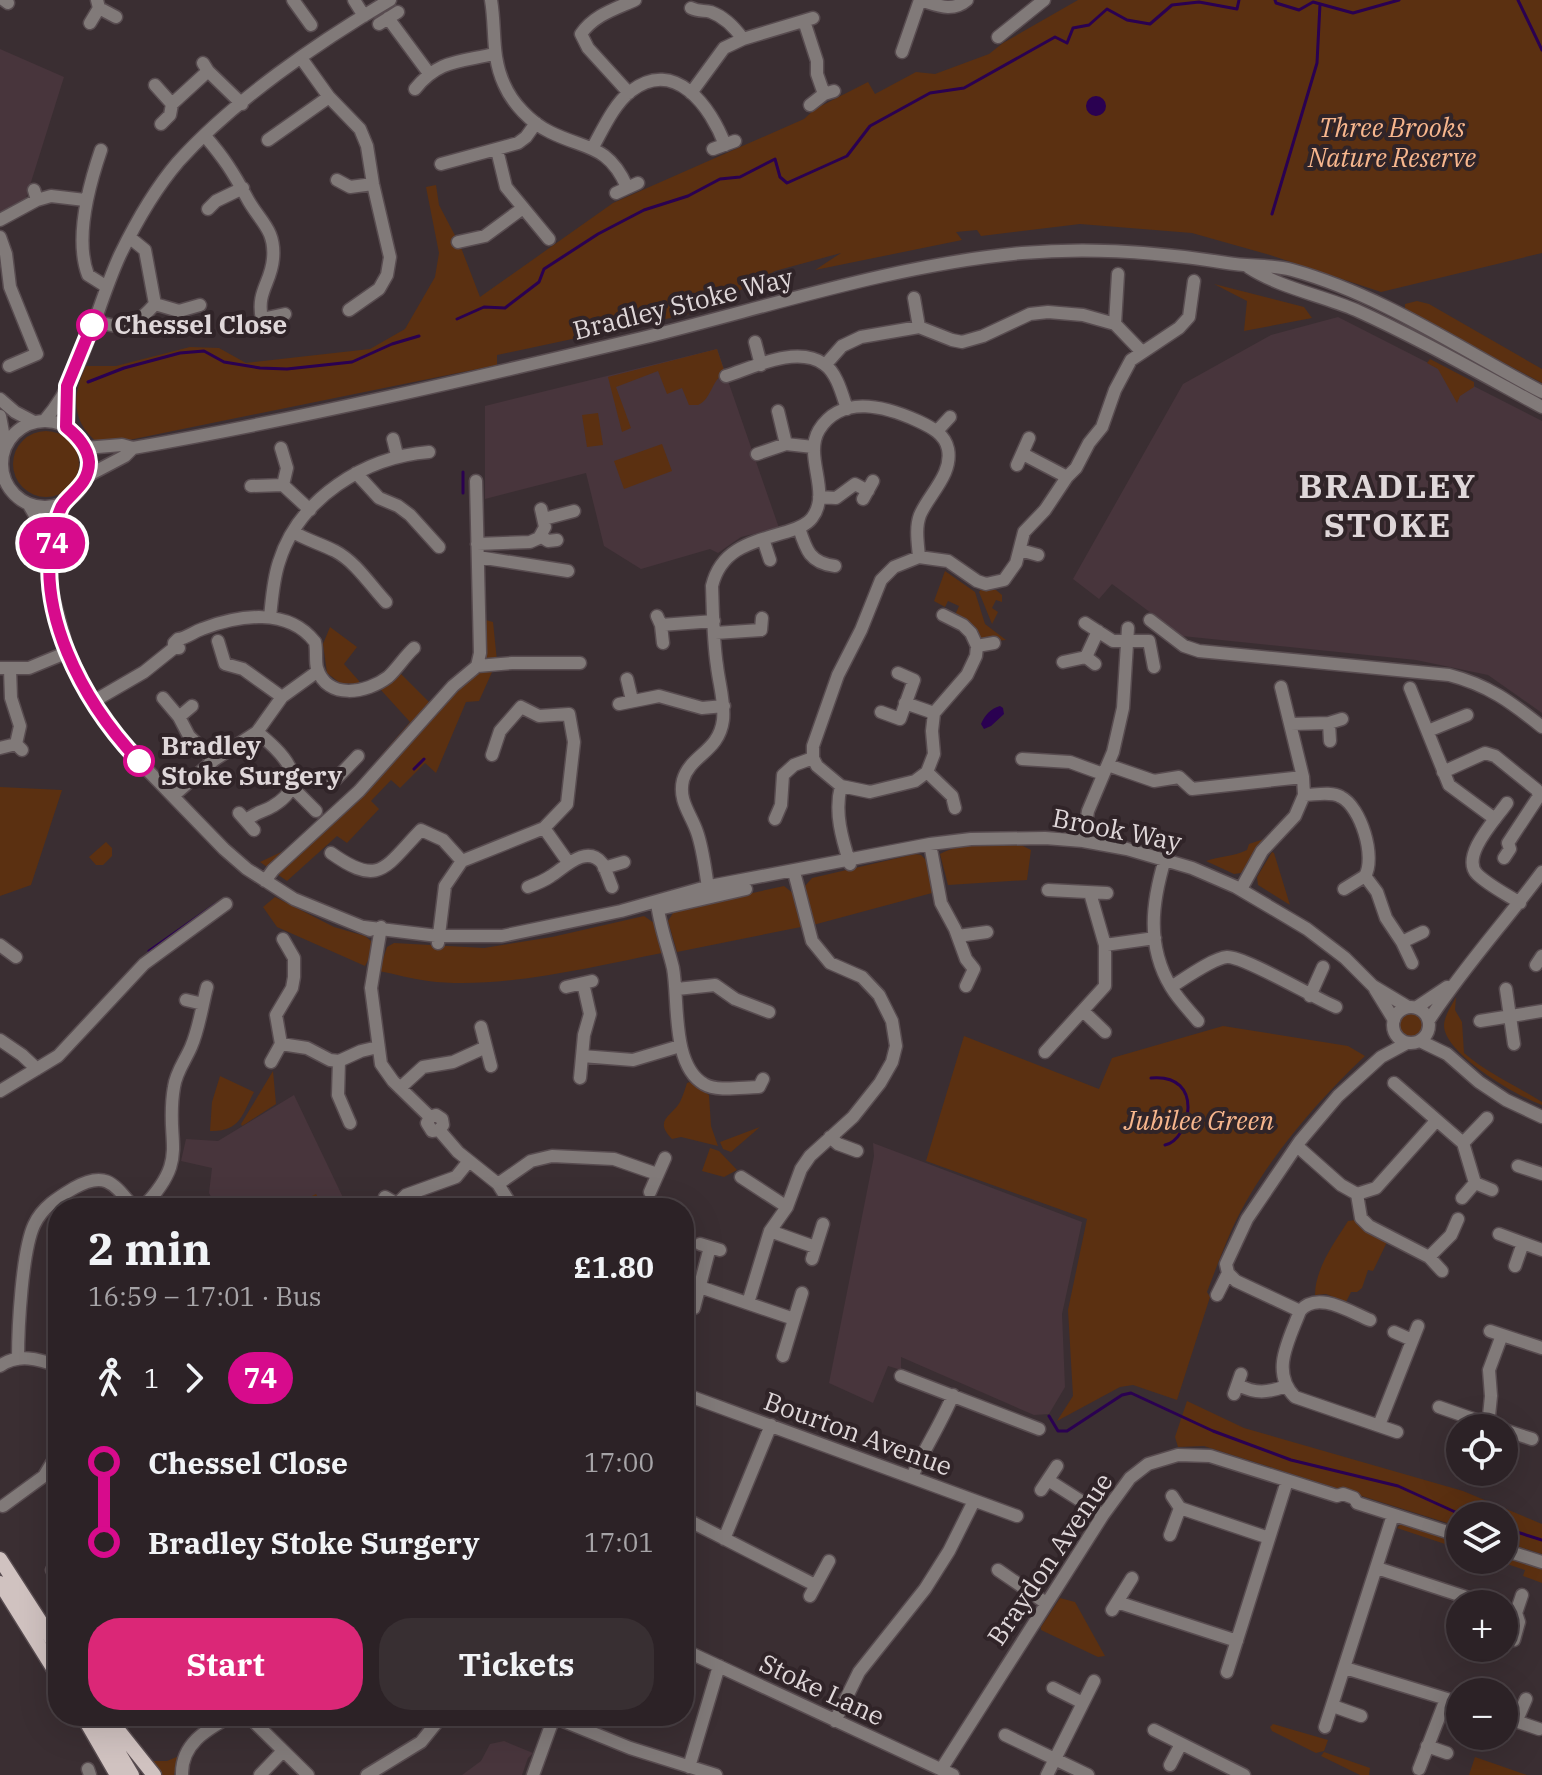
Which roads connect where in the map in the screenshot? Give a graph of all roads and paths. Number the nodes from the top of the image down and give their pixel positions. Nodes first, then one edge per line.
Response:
1 (293, 0) edge
2 (354, 0) edge
3 (390, 0) edge
4 (506, 0) edge
5 (920, 0) edge
6 (967, 0) edge
7 (630, 1) edge
8 (492, 2) edge
9 (1035, 2) edge
10 (98, 4) edge
11 (714, 6) edge
12 (691, 8) dead end
13 (364, 16) junction
14 (116, 17) dead end
15 (388, 18) dead end
16 (90, 23) dead end
17 (311, 25) dead end
18 (581, 34) junction
19 (566, 37) dead end
20 (998, 37) dead end
21 (743, 39) junction
22 (900, 44) dead end
23 (494, 54) junction
24 (301, 58) junction
25 (428, 72) junction
26 (155, 85) dead end
27 (415, 89) dead end
28 (629, 93) junction
29 (691, 93) junction
30 (329, 97) junction
31 (172, 104) junction
32 (242, 104) junction
33 (810, 105) dead end
34 (536, 123) junction
35 (161, 124) dead end
36 (205, 136) junction
37 (268, 140) dead end
38 (725, 145) dead end
39 (593, 147) junction
40 (497, 150) junction
41 (102, 159) dead end
42 (441, 164) dead end
43 (337, 180) dead end
44 (373, 184) junction
45 (243, 188) junction
46 (627, 188) dead end
47 (85, 200) junction
48 (523, 208) junction
49 (208, 209) dead end
50 (0, 220) edge
51 (0, 237) edge
52 (129, 237) junction
53 (549, 239) dead end
54 (458, 242) dead end
55 (1248, 267) junction
56 (1118, 274) dead end
57 (1194, 281) dead end
58 (107, 287) junction
59 (914, 298) dead end
60 (353, 302) dead end
61 (155, 304) junction
62 (200, 305) dead end
63 (285, 314) dead end
64 (106, 324) dead end
65 (1115, 324) junction
66 (919, 327) junction
67 (755, 342) dead end
68 (1142, 352) junction
69 (826, 364) junction
70 (761, 365) junction
71 (9, 366) dead end
72 (726, 376) dead end
73 (67, 386) junction
74 (1542, 392) edge
75 (0, 399) edge
76 (1542, 407) edge
77 (847, 409) junction
78 (778, 411) dead end
79 (0, 416) edge
80 (950, 417) dead end
81 (39, 421) junction
82 (66, 427) junction
83 (937, 431) junction
84 (1029, 438) dead end
85 (393, 439) dead end
86 (5, 443) junction
87 (786, 444) junction
88 (813, 447) junction
89 (85, 448) junction
90 (133, 448) junction
91 (281, 448) dead end
92 (429, 452) dead end
93 (757, 454) dead end
94 (397, 455) junction
95 (0, 458) edge
96 (356, 473) junction
97 (87, 476) junction
98 (1067, 477) junction
99 (476, 481) dead end
100 (283, 485) junction
101 (251, 486) dead end
102 (868, 490) dead end
103 (0, 493) edge
104 (14, 493) junction
105 (819, 497) junction
106 (29, 505) junction
107 (62, 505) junction
108 (310, 510) junction
109 (574, 511) dead end
110 (437, 522) dead end
111 (799, 528) junction
112 (293, 532) junction
113 (426, 532) junction
114 (540, 536) junction
115 (763, 539) junction
116 (557, 540) dead end
117 (439, 547) dead end
118 (478, 550) junction
119 (1020, 550) junction
120 (1038, 555) dead end
121 (919, 557) junction
122 (770, 560) dead end
123 (835, 566) dead end
124 (568, 571) dead end
125 (48, 576) junction
126 (386, 602) dead end
127 (943, 615) dead end
128 (270, 617) junction
129 (1150, 620) dead end
130 (1085, 623) dead end
131 (714, 627) junction
132 (762, 628) dead end
133 (1098, 631) junction
134 (1127, 634) junction
135 (218, 641) dead end
136 (663, 643) dead end
137 (994, 643) dead end
138 (977, 646) junction
139 (414, 648) dead end
140 (68, 652) junction
141 (1063, 662) dead end
142 (580, 663) dead end
143 (477, 666) junction
144 (1154, 667) dead end
145 (5, 669) edge
146 (318, 671) junction
147 (898, 673) dead end
148 (627, 679) dead end
149 (1281, 687) dead end
150 (1410, 688) dead end
151 (282, 697) junction
152 (163, 698) dead end
153 (94, 701) junction
154 (905, 703) junction
155 (192, 706) dead end
156 (724, 706) junction
157 (881, 712) dead end
158 (934, 713) junction
159 (1467, 715) dead end
160 (179, 717) junction
161 (1291, 724) junction
162 (1542, 727) edge
163 (1428, 731) junction
164 (257, 732) junction
165 (1330, 741) dead end
166 (0, 748) edge
167 (492, 755) dead end
168 (358, 756) dead end
169 (813, 758) junction
170 (1022, 759) dead end
171 (214, 760) junction
172 (1106, 769) junction
173 (927, 772) junction
174 (1443, 772) junction
175 (1303, 777) junction
176 (290, 785) junction
177 (841, 786) junction
178 (359, 791) junction
179 (1304, 795) junction
180 (173, 796) junction
181 (1507, 803) dead end
182 (955, 808) dead end
183 (316, 811) dead end
184 (782, 814) dead end
185 (414, 817) dead end
186 (1495, 819) junction
187 (246, 821) dead end
188 (544, 828) junction
189 (421, 830) junction
190 (1083, 841) junction
191 (930, 844) junction
192 (1504, 858) dead end
193 (334, 859) dead end
194 (1165, 859) junction
195 (462, 861) junction
196 (568, 862) junction
197 (624, 862) dead end
198 (849, 863) junction
199 (604, 868) junction
200 (1542, 872) edge
201 (795, 876) junction
202 (1365, 876) junction
203 (265, 881) junction
204 (528, 887) dead end
205 (612, 887) dead end
206 (1241, 889) junction
207 (1344, 889) dead end
208 (710, 890) junction
209 (1048, 890) dead end
210 (1090, 893) junction
211 (1107, 893) dead end
212 (1520, 903) junction
213 (223, 904) dead end
214 (658, 905) junction
215 (380, 931) junction
216 (987, 932) dead end
217 (1423, 932) dead end
218 (958, 936) junction
219 (1155, 938) junction
220 (438, 940) junction
221 (1402, 942) junction
222 (291, 945) dead end
223 (1105, 945) junction
224 (1412, 963) dead end
225 (1323, 967) dead end
226 (1453, 983) junction
227 (966, 986) dead end
228 (1373, 986) junction
229 (207, 987) dead end
230 (566, 987) dead end
231 (1171, 987) junction
232 (677, 989) junction
233 (1506, 989) dead end
234 (1310, 996) junction
235 (186, 1000) dead end
236 (203, 1004) junction
237 (1336, 1007) dead end
238 (1412, 1007) junction
239 (1083, 1011) junction
240 (1542, 1011) edge
241 (771, 1014) dead end
242 (1510, 1016) junction
243 (1198, 1021) dead end
244 (1480, 1021) dead end
245 (1429, 1023) junction
246 (1394, 1025) junction
247 (481, 1027) dead end
248 (1105, 1032) dead end
249 (0, 1040) edge
250 (1414, 1042) junction
251 (281, 1044) junction
252 (1514, 1044) dead end
253 (680, 1046) junction
254 (378, 1047) junction
255 (486, 1047) junction
256 (1045, 1052) dead end
257 (1447, 1054) junction
258 (582, 1056) junction
259 (1381, 1057) junction
260 (339, 1061) junction
261 (271, 1062) dead end
262 (491, 1066) dead end
263 (37, 1069) junction
264 (580, 1078) dead end
265 (1394, 1083) dead end
266 (761, 1087) dead end
267 (400, 1088) junction
268 (0, 1091) edge
269 (1542, 1117) edge
270 (1487, 1118) dead end
271 (342, 1119) dead end
272 (1436, 1121) junction
273 (830, 1137) junction
274 (1463, 1143) junction
275 (1297, 1146) junction
276 (857, 1151) dead end
277 (665, 1158) dead end
278 (469, 1161) junction
279 (1518, 1166) dead end
280 (657, 1174) junction
281 (1542, 1174) edge
282 (1475, 1183) junction
283 (498, 1184) junction
284 (746, 1186) dead end
285 (1492, 1190) dead end
286 (650, 1192) dead end
287 (1357, 1194) junction
288 (57, 1198) edge
289 (125, 1198) edge
290 (151, 1198) edge
291 (403, 1198) edge
292 (507, 1198) edge
293 (1462, 1198) dead end
294 (48, 1206) edge
295 (787, 1207) junction
296 (1458, 1219) dead end
297 (823, 1224) dead end
298 (770, 1231) junction
299 (1499, 1234) dead end
300 (1523, 1243) junction
301 (710, 1247) dead end
302 (1542, 1250) edge
303 (1429, 1257) junction
304 (1515, 1266) dead end
305 (1442, 1271) dead end
306 (1228, 1273) junction
307 (700, 1287) junction
308 (802, 1293) dead end
309 (1217, 1295) dead end
310 (748, 1303) junction
311 (694, 1308) dead end
312 (1300, 1311) junction
313 (794, 1319) junction
314 (1370, 1320) dead end
315 (1418, 1326) dead end
316 (1394, 1332) dead end
317 (1412, 1340) junction
318 (1542, 1348) edge
319 (783, 1356) dead end
320 (18, 1359) junction
321 (48, 1362) edge
322 (0, 1366) edge
323 (910, 1376) dead end
324 (1237, 1384) dead end
325 (1286, 1386) junction
326 (953, 1395) junction
327 (694, 1398) edge
328 (1439, 1407) dead end
329 (1456, 1414) edge
330 (1487, 1414) edge
331 (1022, 1423) junction
332 (771, 1425) junction
333 (1379, 1425) junction
334 (1039, 1429) dead end
335 (1397, 1432) dead end
336 (1017, 1436) dead end
337 (1518, 1438) edge
338 (1522, 1440) dead end
339 (1057, 1466) dead end
340 (48, 1469) edge
341 (912, 1477) junction
342 (1287, 1481) junction
343 (1172, 1496) dead end
344 (974, 1501) junction
345 (4, 1508) edge
346 (1180, 1508) junction
347 (1103, 1515) junction
348 (1393, 1515) junction
349 (1017, 1516) dead end
350 (694, 1523) edge
351 (1446, 1532) edge
352 (1170, 1535) dead end
353 (1269, 1538) junction
354 (724, 1539) junction
355 (1518, 1554) edge
356 (0, 1559) edge
357 (829, 1561) dead end
358 (1542, 1562) edge
359 (1377, 1568) junction
360 (1132, 1578) dead end
361 (0, 1583) edge
362 (1000, 1590) dead end
363 (1446, 1591) edge
364 (1522, 1595) dead end
365 (1518, 1601) edge
366 (1046, 1603) junction
367 (48, 1633) edge
368 (1237, 1641) junction
369 (694, 1655) edge
370 (48, 1660) edge
371 (719, 1666) junction
372 (1345, 1668) junction
373 (1227, 1672) dead end
374 (1094, 1681) dead end
375 (1053, 1688) dead end
376 (1446, 1699) joint
377 (1526, 1699) dead end
378 (1083, 1703) junction
379 (1333, 1706) junction
380 (1518, 1710) edge
381 (1361, 1716) dead end
382 (835, 1721) junction
383 (1518, 1722) edge
384 (87, 1726) edge
385 (88, 1726) edge
386 (103, 1726) edge
387 (115, 1726) edge
388 (216, 1726) edge
389 (258, 1726) edge
390 (434, 1726) edge
391 (549, 1726) edge
392 (575, 1726) edge
393 (1325, 1727) dead end
394 (1539, 1729) dead end
395 (1154, 1730) dead end
396 (1005, 1735) dead end
397 (1181, 1744) junction
398 (1427, 1746) junction
399 (283, 1751) junction
400 (1447, 1753) dead end
401 (1055, 1759) junction
402 (1170, 1765) dead end
403 (689, 1767) junction
404 (1419, 1769) dead end
405 (947, 1772) edge
406 (109, 1775) edge
407 (117, 1775) edge
408 (132, 1775) edge
409 (154, 1775) edge
410 (182, 1775) edge
411 (260, 1775) edge
412 (308, 1775) edge
413 (367, 1775) edge
414 (533, 1775) edge
415 (716, 1775) edge
416 (1047, 1775) edge
417 (1088, 1775) edge
418 (1244, 1775) edge

1 - 17 street
2 - 13 street
3 - 13 street
4 - 8 street
5 - 6 street
5 - 22 street
7 - 18 street
8 - 23 street
9 - 20 street
10 - 14 street
10 - 16 street
11 - 12 street
11 - 21 street
13 - 24 street
15 - 25 street
18 - 19 street
18 - 28 street
21 - 29 street
21 - 33 street
23 - 25 street
23 - 34 street
24 - 30 street
24 - 32 street
25 - 27 street
26 - 31 street
28 - 29 street
28 - 39 street
29 - 38 street
30 - 37 street
30 - 44 street
31 - 32 street
31 - 35 street
32 - 36 street
34 - 39 street
34 - 40 street
36 - 45 street
36 - 52 street
39 - 46 street
40 - 42 street
40 - 48 street
41 - 47 street
43 - 44 street
44 - 60 street
45 - 49 street
45 - 63 street
47 - 50 street
47 - 58 street
48 - 53 street
48 - 54 street
51 - 71 street
52 - 58 street
52 - 61 street
55 - 74 street, Bradley Stoke Way
55 - 76 street, Bradley Stoke Way
55 - 90 street, Bradley Stoke Way
56 - 65 street
57 - 68 street
58 - 73 street
59 - 66 street
61 - 62 street
61 - 64 street
65 - 66 street
65 - 68 street
66 - 69 street
67 - 70 street
68 - 98 street
69 - 70 street
69 - 77 street
70 - 72 street
73 - 81 street
73 - 82 street
75 - 81 street
77 - 83 street
77 - 88 street
78 - 87 street
79 - 86 street
80 - 83 street
81 - 82 street
81 - 86 street
82 - 89 street
83 - 121 street
84 - 98 street
85 - 94 street
86 - 95 street
87 - 88 street
87 - 93 street
88 - 105 street
89 - 90 street, Bradley Stoke Way
89 - 97 street
90 - 97 street, Bradley Stoke Way
91 - 100 street
92 - 94 street
94 - 96 street
95 - 104 street
96 - 108 street
96 - 113 street
97 - 107 street
98 - 119 street
99 - 118 street
100 - 101 street
100 - 108 street
102 - 105 street
103 - 104 street
104 - 106 street
105 - 111 street
106 - 107 street
106 - 125 street, Brook Way
107 - 125 street, Brook Way
108 - 112 street
109 - 114 street
110 - 113 street
111 - 115 street
111 - 123 street
112 - 126 street
112 - 128 street
113 - 117 street
114 - 116 street
114 - 118 street
115 - 122 street
115 - 131 street
118 - 124 street
118 - 143 street
119 - 120 street
119 - 121 street
121 - 169 street
125 - 140 street, Brook Way
127 - 138 street
128 - 146 street
128 - 153 street
129 - 162 street
130 - 133 street
131 - 132 street
131 - 136 street
131 - 156 street
133 - 134 street
133 - 141 street
134 - 144 street
134 - 172 street
135 - 151 street
137 - 138 street
138 - 158 street
139 - 146 street
140 - 145 street
140 - 153 street, Brook Way
142 - 143 street
143 - 178 street
145 - 166 street
146 - 151 street
147 - 154 street
148 - 156 street
149 - 161 street
150 - 163 street
151 - 164 street
152 - 160 street
153 - 180 street, Brook Way
154 - 157 street
154 - 158 street
155 - 160 street
156 - 208 street
158 - 173 street
159 - 163 street
160 - 171 street
161 - 165 street
161 - 175 street
163 - 174 street
164 - 171 street
164 - 176 street
167 - 188 street
168 - 178 street
169 - 177 street
169 - 184 street
170 - 172 street
171 - 180 street
172 - 175 street
172 - 190 street
173 - 177 street
173 - 182 street
174 - 186 street
174 - 192 street
175 - 179 street
176 - 183 street
176 - 187 street
177 - 198 street
178 - 203 street
179 - 202 street
179 - 206 street
180 - 203 street, Brook Way
181 - 186 street
185 - 189 street
186 - 212 street
188 - 195 street
188 - 196 street
189 - 193 street
189 - 195 street
190 - 191 street, Brook Way
190 - 194 street, Brook Way
191 - 198 street, Brook Way
191 - 218 street
194 - 206 street, Brook Way
194 - 219 street
195 - 220 street
196 - 199 street
196 - 204 street
197 - 199 street
198 - 201 street, Brook Way
199 - 205 street
200 - 212 street
201 - 208 street, Brook Way
201 - 273 street
202 - 207 street
202 - 221 street
203 - 215 street, Brook Way
206 - 228 street, Brook Way
208 - 214 street, Brook Way
209 - 210 street
210 - 211 street
210 - 223 street
212 - 226 street
213 - 263 street
214 - 220 street, Brook Way
214 - 232 street
215 - 220 street, Brook Way
215 - 254 street
216 - 218 street
217 - 221 street
218 - 227 street
219 - 223 street
219 - 231 street
221 - 224 street
222 - 251 street
223 - 239 street
225 - 234 street
226 - 238 street
226 - 245 street
228 - 238 street, Brook Way
228 - 246 street, Brook Way
229 - 236 street
230 - 258 street
231 - 234 street
231 - 243 street
232 - 241 street
232 - 253 street
233 - 242 street
234 - 237 street
235 - 236 street
236 - 290 street
238 - 245 street
238 - 246 street
239 - 248 street
239 - 256 street
240 - 242 street
242 - 244 street
242 - 252 street
245 - 250 street
245 - 257 street
246 - 250 street
246 - 259 street
247 - 255 street
249 - 263 street
250 - 257 street
250 - 259 street
251 - 260 street
251 - 261 street
253 - 258 street
253 - 266 street
254 - 260 street
254 - 267 street
255 - 262 street
255 - 267 street
257 - 269 street
258 - 264 street
259 - 275 street
260 - 271 street
263 - 268 street
265 - 272 street
267 - 278 street
270 - 274 street
272 - 274 street
272 - 287 street
273 - 276 street
273 - 295 street
274 - 282 street
275 - 287 street
275 - 306 street
277 - 280 street
278 - 283 street
278 - 291 street
279 - 281 street
280 - 283 street
280 - 286 street
282 - 285 street
282 - 293 street
283 - 292 street
284 - 295 street
287 - 303 street
288 - 289 street
294 - 320 street
295 - 298 street
296 - 303 street
297 - 298 street
298 - 310 street
299 - 300 street
300 - 302 street
300 - 304 street
301 - 307 street
303 - 305 street
306 - 309 street
306 - 312 street
307 - 310 street
307 - 311 street
308 - 313 street
310 - 313 street
312 - 314 street
312 - 325 street
313 - 319 street
315 - 317 street
316 - 317 street
317 - 333 street
318 - 330 street
320 - 321 street
320 - 322 street
323 - 326 street
324 - 325 street
325 - 333 street
326 - 331 street
326 - 341 street
327 - 332 street, Bourton Avenue
328 - 329 street
331 - 334 street
331 - 336 street
332 - 341 street, Bourton Avenue
332 - 354 street
333 - 335 street
337 - 338 street
339 - 347 street
340 - 345 street
341 - 344 street, Bourton Avenue
342 - 347 street, Braydon Avenue
342 - 348 street, Braydon Avenue
342 - 353 street
343 - 346 street
344 - 349 street, Bourton Avenue
344 - 382 street
346 - 352 street
346 - 353 street
347 - 366 street, Braydon Avenue
348 - 351 street, Braydon Avenue
348 - 359 street
350 - 354 street
353 - 368 street
354 - 357 street
355 - 358 street
356 - 367 main road
359 - 363 street
359 - 372 street
360 - 368 street
361 - 370 main road
362 - 366 street
364 - 365 street
366 - 405 street, Braydon Avenue
368 - 373 street
369 - 371 street, Stoke Lane
371 - 382 street, Stoke Lane
371 - 403 street
372 - 376 street
372 - 379 street
374 - 378 street
375 - 378 street
376 - 398 street
377 - 380 street
378 - 401 street
379 - 381 street
379 - 393 street
382 - 405 street, Stoke Lane
383 - 394 street
384 - 406 main road
385 - 407 main road
386 - 408 main road
387 - 409 main road
388 - 410 street
389 - 399 street
390 - 413 street
391 - 414 street
392 - 403 street
395 - 397 street
396 - 401 street
397 - 402 street
397 - 418 street
398 - 400 street
398 - 404 street
399 - 411 street
399 - 412 street
401 - 416 street
401 - 417 street
403 - 415 street

